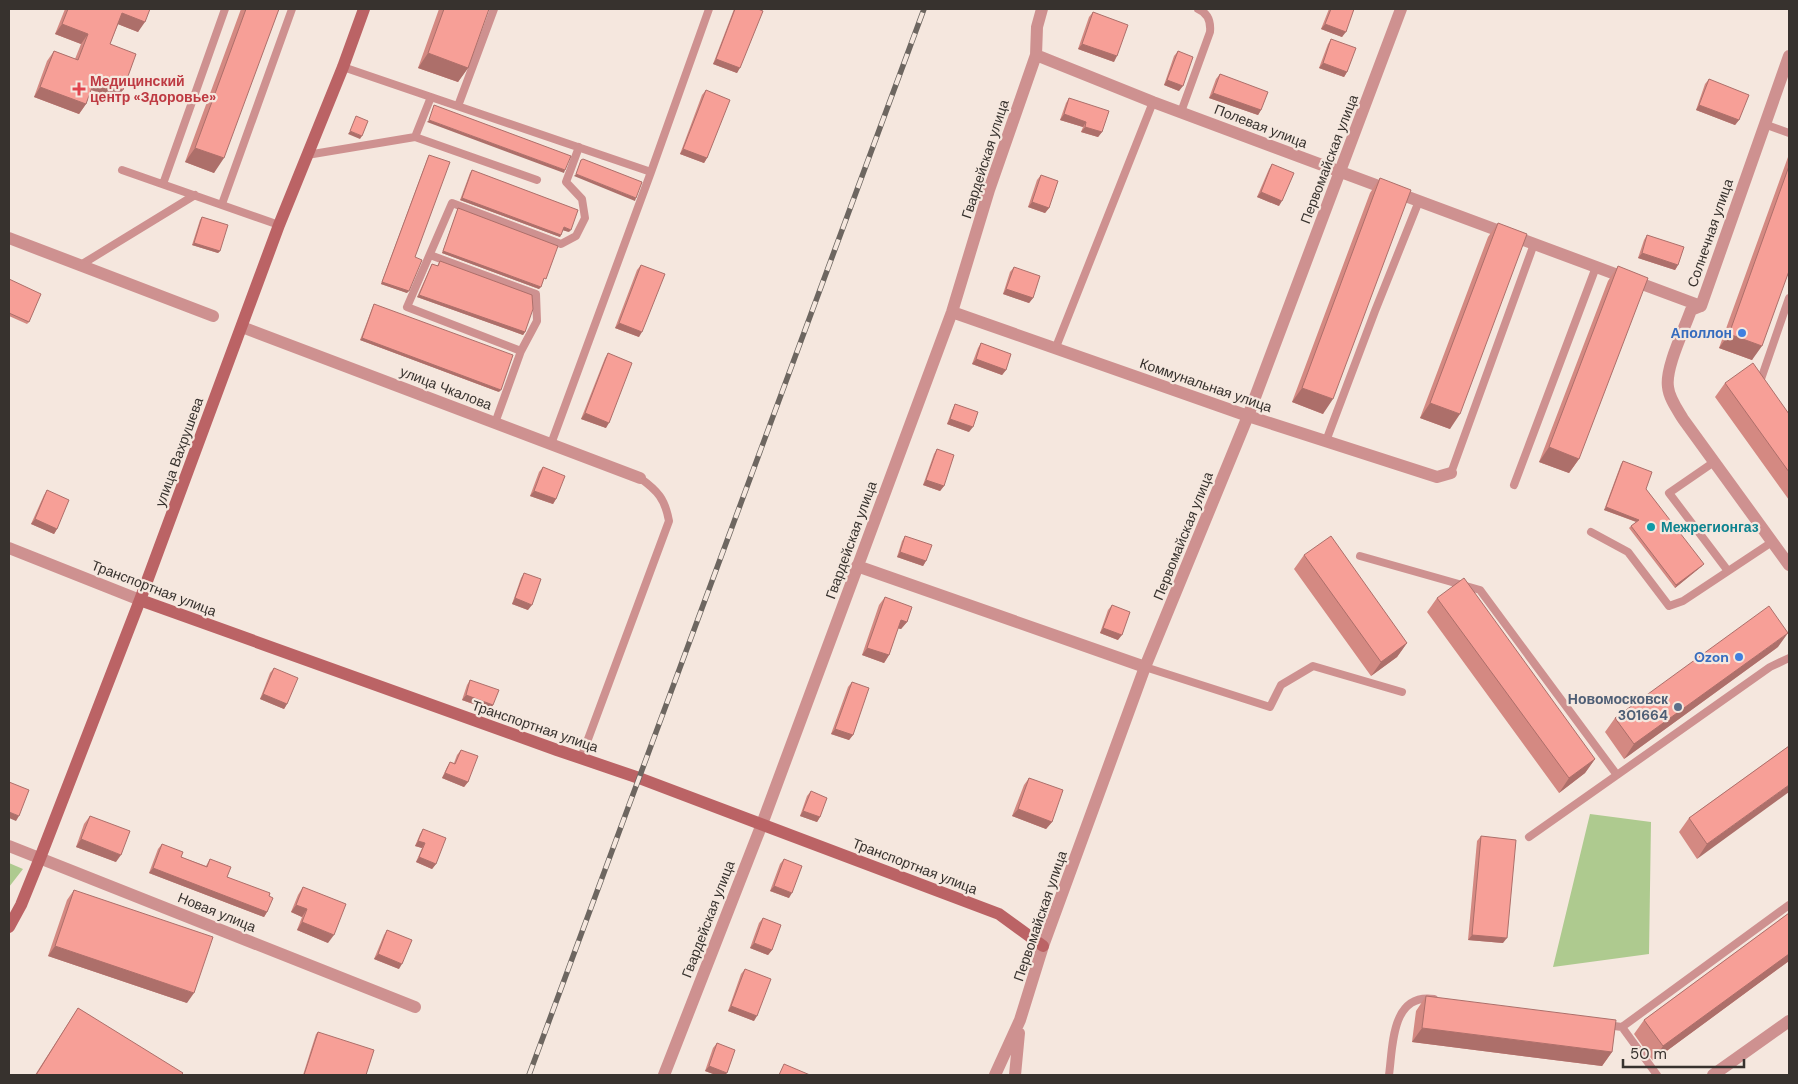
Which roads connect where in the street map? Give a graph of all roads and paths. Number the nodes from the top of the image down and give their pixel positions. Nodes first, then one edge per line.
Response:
1 (225, 9) edge
2 (292, 9) edge
3 (364, 9) edge
4 (494, 9) edge
5 (709, 9) edge
6 (1042, 9) edge
7 (1198, 9) edge
8 (1401, 9) edge
9 (1036, 55) junction
10 (1789, 56) edge
11 (343, 67) junction
12 (432, 97) junction
13 (1153, 102) junction
14 (458, 106) junction
15 (1181, 112) junction
16 (1764, 124) junction
17 (1789, 133) edge
18 (415, 137) junction
19 (579, 148) junction
20 (307, 155) junction
21 (122, 170) dead end
22 (652, 172) junction
23 (1340, 172) junction
24 (537, 180) dead end
25 (163, 184) junction
26 (195, 194) junction
27 (1420, 201) junction
28 (222, 204) junction
29 (279, 225) junction
30 (9, 238) edge
31 (1534, 244) junction
32 (430, 255) junction
33 (79, 266) junction
34 (1596, 267) junction
35 (1789, 298) edge
36 (1701, 306) junction
37 (952, 312) junction
38 (213, 316) dead end
39 (242, 327) junction
40 (1056, 347) junction
41 (521, 351) junction
42 (1765, 389) edge
43 (1248, 416) junction
44 (495, 423) junction
45 (1326, 441) junction
46 (552, 444) junction
47 (1714, 462) junction
48 (1451, 473) joint
49 (640, 478) joint
50 (1514, 485) dead end
51 (1591, 532) dead end
52 (1772, 542) junction
53 (9, 548) edge
54 (1360, 556) dead end
55 (1789, 565) edge
56 (857, 566) junction
57 (1728, 571) junction
58 (140, 600) junction
59 (1789, 658) edge
60 (1145, 667) junction
61 (1402, 692) dead end
62 (581, 758) junction
63 (1617, 775) junction
64 (762, 824) junction
65 (1529, 837) dead end
66 (9, 846) edge
67 (40, 858) junction
68 (1789, 905) edge
69 (9, 927) edge
70 (1043, 946) junction
71 (1438, 1000) edge
72 (415, 1007) dead end
73 (1020, 1020) junction
74 (1789, 1021) edge
75 (1602, 1024) edge
76 (1622, 1027) junction
77 (664, 1075) edge
78 (995, 1075) edge
79 (1015, 1075) edge
80 (1388, 1075) edge
81 (1657, 1075) edge
82 (1713, 1075) edge

1 - 25 lane
2 - 28 lane
3 - 11 main road, улица Вахрушева
4 - 14 lane
5 - 22 lane
6 - 9 street, Гвардейская улица
7 - 15 lane
8 - 23 street, Первомайская улица
9 - 13 street, Полевая улица
9 - 37 street, Гвардейская улица
10 - 16 street, Солнечная улица
11 - 12 lane
11 - 20 main road, улица Вахрушева
12 - 14 lane
12 - 18 lane
13 - 15 street, Полевая улица
13 - 40 lane
14 - 19 lane
15 - 23 street, Полевая улица
16 - 17 lane
16 - 36 street, Солнечная улица
18 - 20 lane
18 - 24 lane
19 - 22 lane
19 - 32 lane
20 - 29 main road, улица Вахрушева
21 - 25 lane
22 - 46 lane
23 - 27 street, Полевая улица
23 - 43 street, Первомайская улица
25 - 26 lane
26 - 28 lane
26 - 33 lane
27 - 31 street, Полевая улица
27 - 45 lane
28 - 29 lane
29 - 39 main road, улица Вахрушева
30 - 33 street
31 - 34 street, Полевая улица
31 - 48 lane
32 - 41 lane
32 - 41 lane
33 - 38 street
34 - 36 street, Полевая улица
34 - 50 lane
35 - 42 lane
36 - 47 street, Солнечная улица
37 - 40 street, Коммунальная улица
37 - 56 street, Гвардейская улица
39 - 44 street, улица Чкалова
39 - 58 main road, улица Вахрушева
40 - 43 street, Коммунальная улица
41 - 44 lane
43 - 45 street, Коммунальная улица
43 - 60 street, Первомайская улица
44 - 46 street, улица Чкалова
45 - 48 street, Коммунальная улица
46 - 49 street, улица Чкалова
47 - 52 street, Солнечная улица
47 - 57 lane
49 - 62 lane
51 - 57 lane
52 - 55 street, Солнечная улица
52 - 57 lane
53 - 58 street, Транспортная улица
54 - 63 lane
56 - 60 street
56 - 64 street, Гвардейская улица
58 - 62 main road, Транспортная улица
58 - 67 main road, улица Вахрушева
59 - 63 lane
60 - 61 lane
60 - 70 street, Первомайская улица
62 - 64 main road, Транспортная улица
63 - 65 lane
64 - 70 main road, Транспортная улица
64 - 77 street, Гвардейская улица
66 - 67 street, Новая улица
67 - 69 main road, улица Вахрушева
67 - 72 street, Новая улица
68 - 76 lane
70 - 73 street, Первомайская улица
71 - 80 lane
73 - 78 street, Первомайская улица
73 - 79 street
74 - 82 street
75 - 76 lane
76 - 81 lane

